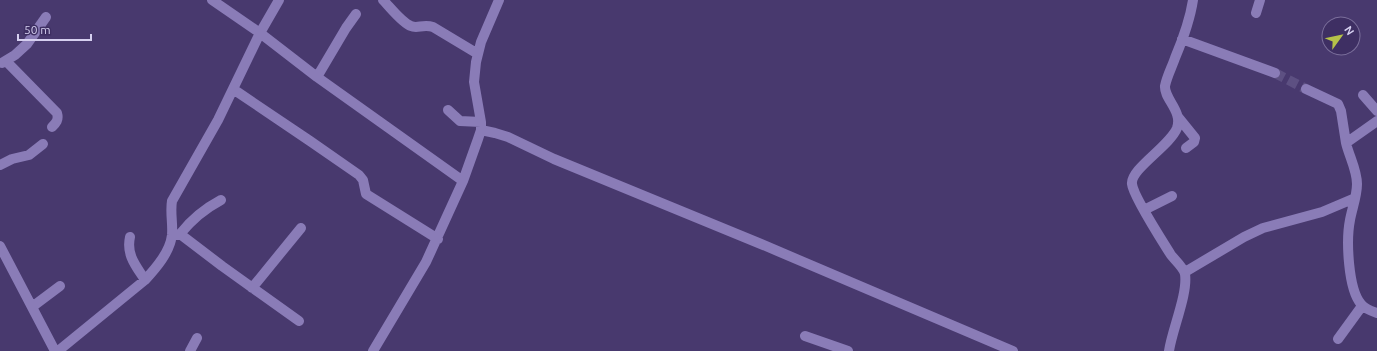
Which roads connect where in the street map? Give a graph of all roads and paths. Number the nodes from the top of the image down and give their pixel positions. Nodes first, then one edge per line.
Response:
1 (212, 0) edge
2 (279, 0) edge
3 (383, 0) edge
4 (499, 0) edge
5 (1193, 0) edge
6 (1260, 0) edge
7 (1256, 13) dead end
8 (356, 14) dead end
9 (46, 17) dead end
10 (260, 33) junction
11 (1182, 39) junction
12 (478, 54) junction
13 (3, 62) edge
14 (1275, 73) tunnel mouth
15 (317, 77) junction
16 (233, 89) junction
17 (1306, 89) tunnel mouth
18 (1363, 95) dead end
19 (448, 110) dead end
20 (1377, 111) edge
21 (1178, 117) junction
22 (1377, 121) edge
23 (481, 126) junction
24 (52, 127) dead end
25 (1346, 143) junction
26 (44, 144) dead end
27 (1186, 148) dead end
28 (0, 165) edge
29 (463, 181) junction
30 (1172, 196) dead end
31 (1355, 198) junction
32 (221, 200) dead end
33 (1144, 210) junction
34 (301, 228) dead end
35 (176, 235) junction
36 (130, 237) dead end
37 (438, 239) junction
38 (0, 246) edge
39 (1185, 272) junction
40 (145, 280) junction
41 (60, 286) dead end
42 (252, 288) junction
43 (1362, 306) junction
44 (32, 307) junction
45 (1377, 313) edge
46 (299, 321) dead end
47 (805, 336) dead end
48 (197, 338) dead end
49 (1338, 339) dead end
50 (377, 349) edge
51 (56, 351) edge
52 (190, 351) edge
53 (848, 351) edge
54 (1013, 351) edge
55 (1169, 351) edge

1 - 10 street
2 - 10 street
3 - 12 street
4 - 12 street
5 - 11 street
6 - 7 street
8 - 15 street
9 - 13 street
10 - 15 street
10 - 16 street
11 - 14 street
11 - 21 street
12 - 23 street
13 - 24 street
15 - 29 street
16 - 35 street
16 - 37 street
17 - 25 street
18 - 20 street
19 - 23 street
21 - 27 street
21 - 33 street
22 - 25 street
23 - 29 street
23 - 54 street
25 - 31 street
26 - 28 street
29 - 37 street
30 - 33 street
31 - 39 street
31 - 43 street
32 - 35 street
33 - 39 street
34 - 42 street
35 - 40 street
35 - 42 street
36 - 40 street
37 - 50 street
38 - 44 street
39 - 55 street
40 - 51 street
41 - 44 street
42 - 46 street
43 - 45 street
43 - 49 street
44 - 51 street
47 - 53 street
48 - 52 street

